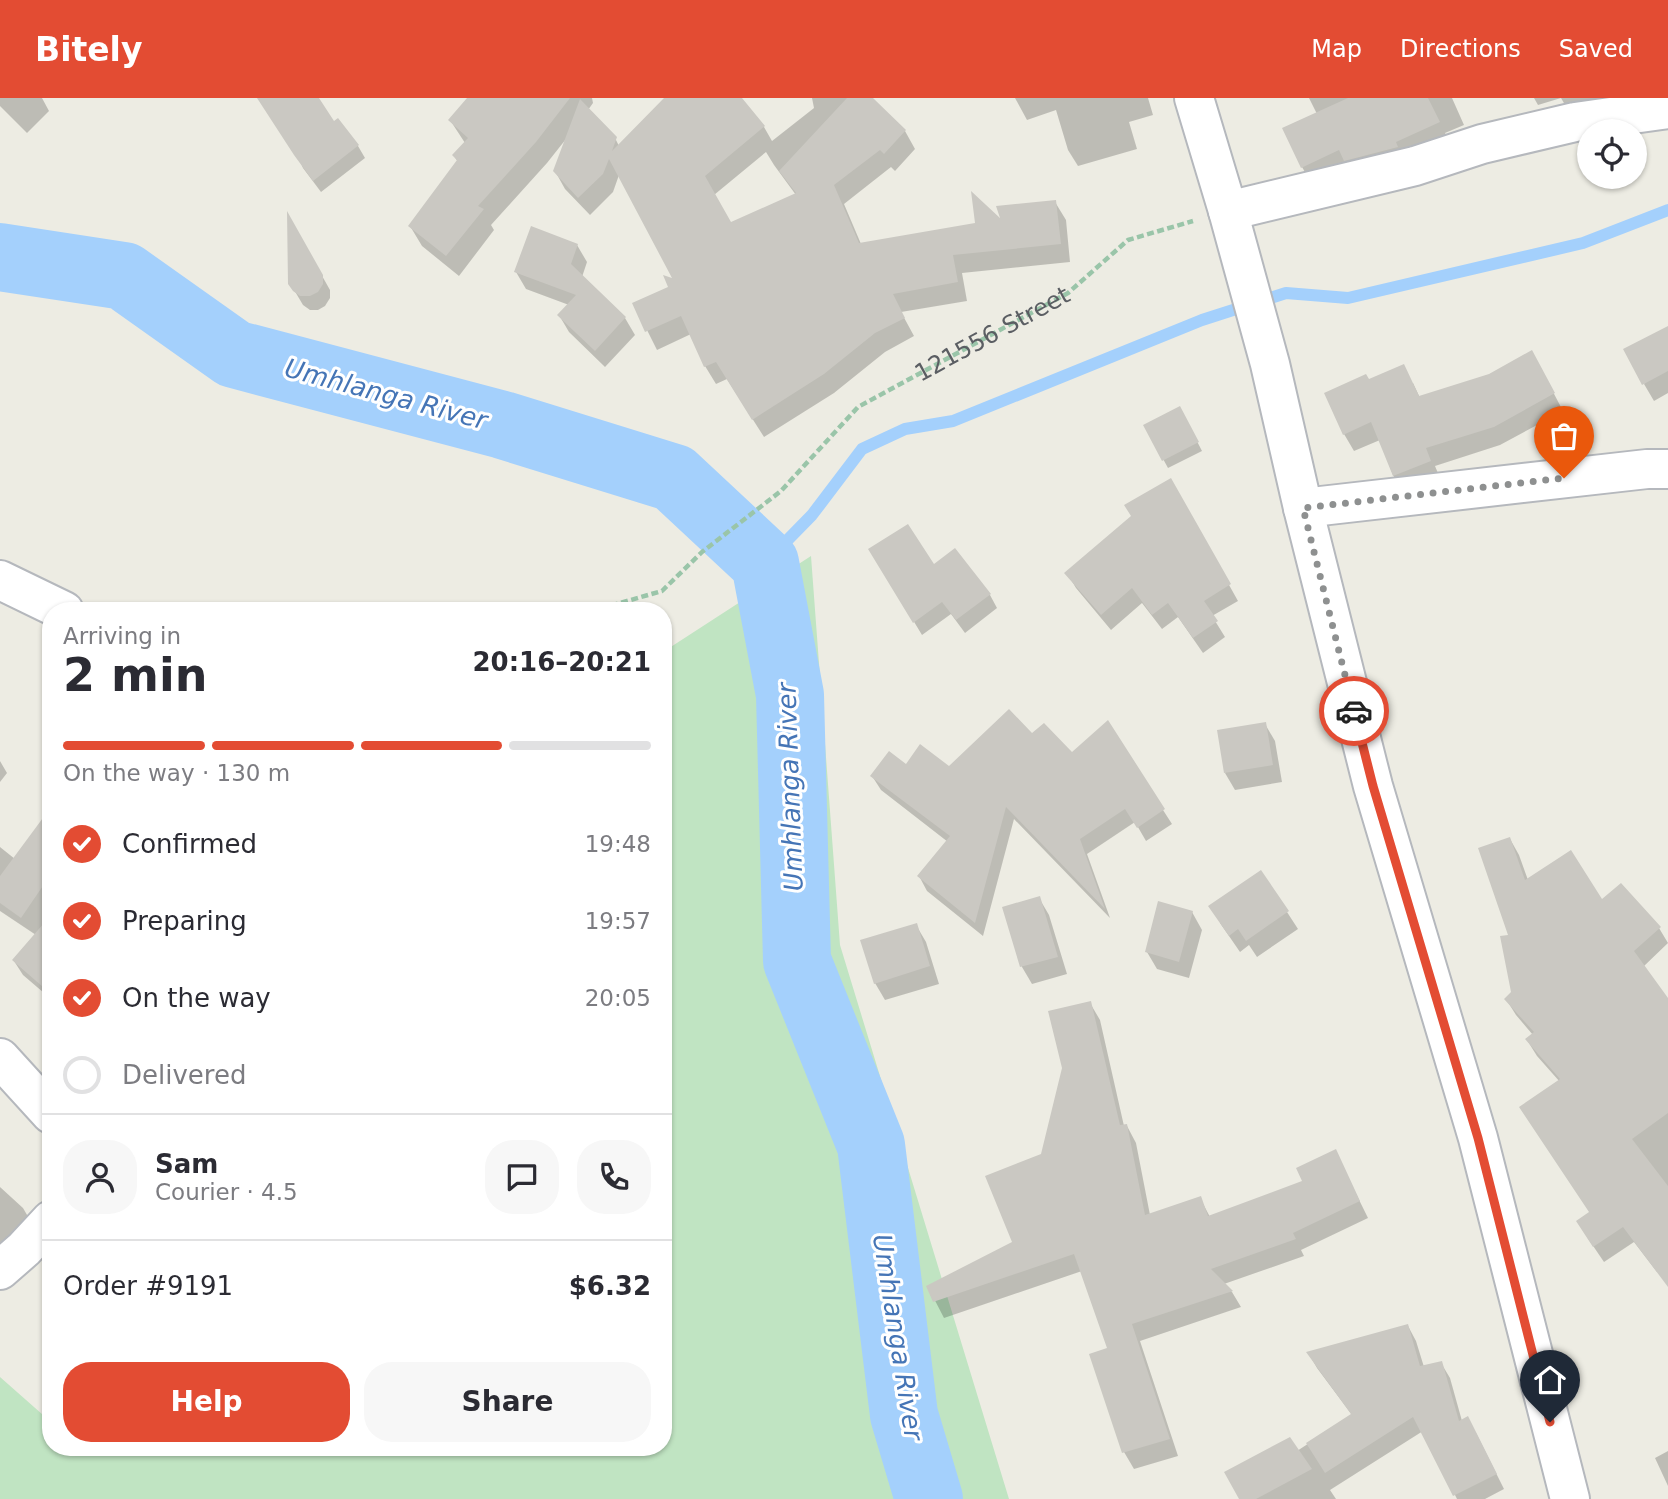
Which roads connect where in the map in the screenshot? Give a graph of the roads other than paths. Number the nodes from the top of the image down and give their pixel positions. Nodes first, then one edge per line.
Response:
1 (1194, 98) edge
2 (1668, 109) edge
3 (1232, 229) junction
4 (1668, 469) edge
5 (1303, 508) junction
6 (0, 580) edge
7 (45, 602) edge
8 (0, 1058) edge
9 (42, 1104) edge
10 (42, 1230) edge
11 (0, 1270) edge
12 (1570, 1499) edge

1 - 3 street
2 - 3 street
3 - 5 street
4 - 5 street
5 - 12 street
6 - 7 street
8 - 9 street
10 - 11 street

